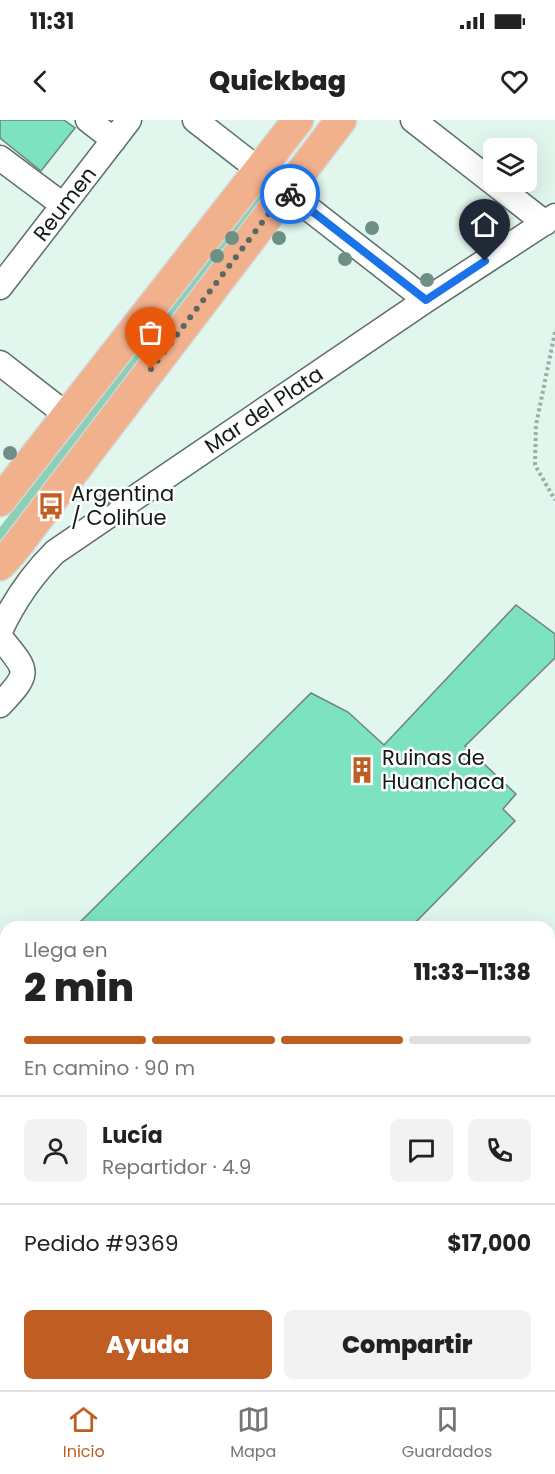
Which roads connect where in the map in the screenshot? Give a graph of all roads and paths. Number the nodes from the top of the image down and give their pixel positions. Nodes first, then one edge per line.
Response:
1 (88, 120) edge
2 (129, 120) edge
3 (195, 120) edge
4 (298, 120) edge
5 (341, 120) edge
6 (413, 120) edge
7 (114, 140) junction
8 (0, 158) edge
9 (259, 170) junction
10 (286, 191) junction
11 (63, 206) junction
12 (550, 219) edge
13 (0, 287) edge
14 (426, 300) junction
15 (555, 332) edge
16 (0, 363) edge
17 (68, 416) junction
18 (555, 500) edge
19 (0, 501) edge
20 (0, 565) edge
21 (0, 631) edge
22 (0, 637) edge
23 (0, 705) edge

1 - 7 street
2 - 7 street, Reumen
3 - 9 street
4 - 9 main road
5 - 10 main road
6 - 12 street
7 - 11 street, Reumen
8 - 11 street
9 - 10 street
9 - 17 main road
10 - 14 street
10 - 20 main road
11 - 13 street, Reumen
12 - 14 street, Mar del Plata
14 - 21 street, Mar del Plata
15 - 18 path
16 - 17 street
17 - 19 main road
22 - 23 street

